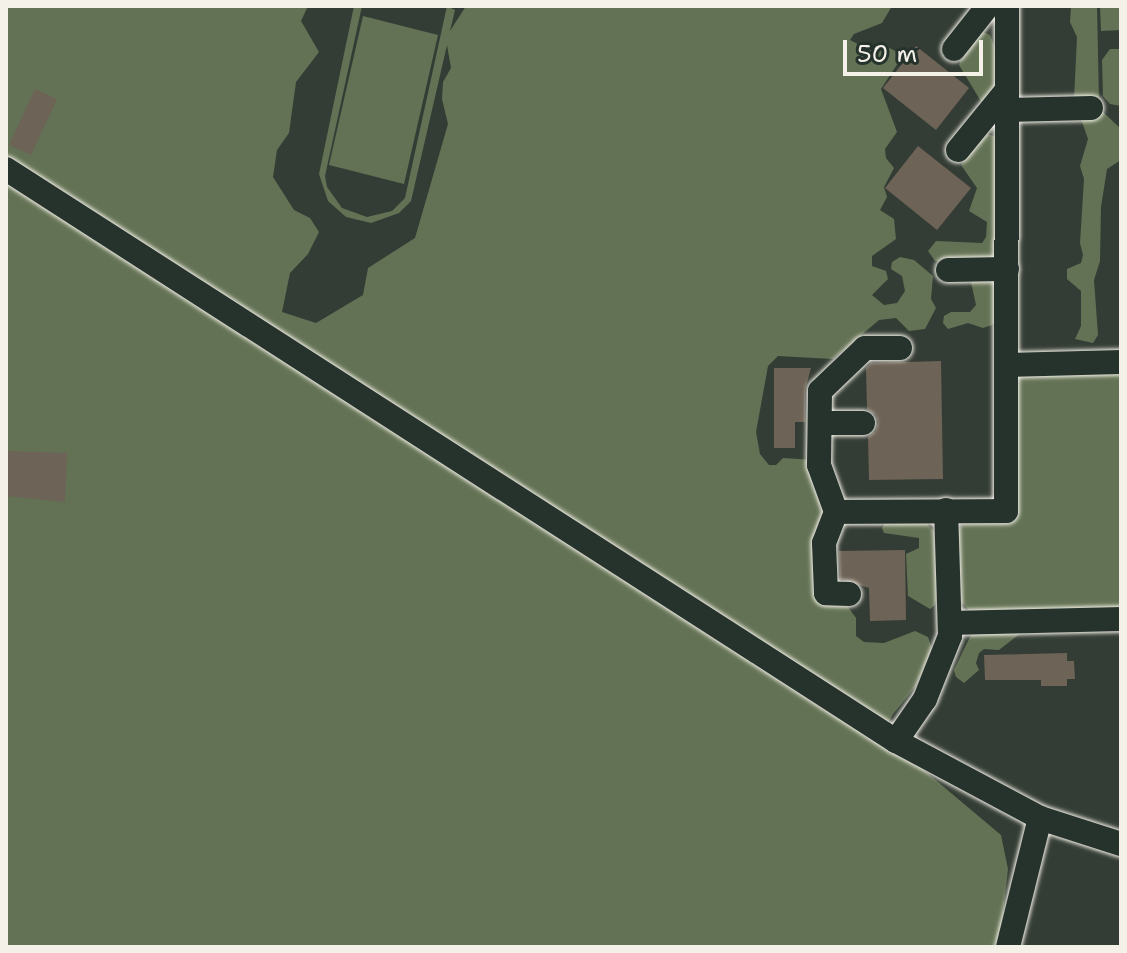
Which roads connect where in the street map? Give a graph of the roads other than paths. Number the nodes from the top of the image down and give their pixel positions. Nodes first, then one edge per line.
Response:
1 (988, 6) edge
2 (1007, 6) edge
3 (954, 49) dead end
4 (1007, 100) junction
5 (1091, 108) dead end
6 (958, 150) dead end
7 (6, 169) edge
8 (1007, 269) junction
9 (948, 270) dead end
10 (900, 348) dead end
11 (1121, 362) edge
12 (1006, 365) junction
13 (820, 423) junction
14 (863, 423) dead end
15 (946, 510) junction
16 (836, 512) junction
17 (849, 594) dead end
18 (1121, 619) edge
19 (950, 623) junction
20 (896, 741) junction
21 (1040, 818) junction
22 (1121, 844) edge
23 (1008, 947) edge

1 - 3 street
2 - 4 street
4 - 5 street
4 - 6 street
4 - 8 street
7 - 20 street
8 - 9 street
8 - 12 street
10 - 13 street
11 - 12 street
12 - 15 street
13 - 14 street
13 - 16 street
15 - 16 street
15 - 19 street
16 - 17 street
18 - 19 street
19 - 20 street
20 - 21 street
21 - 22 street
21 - 23 street

